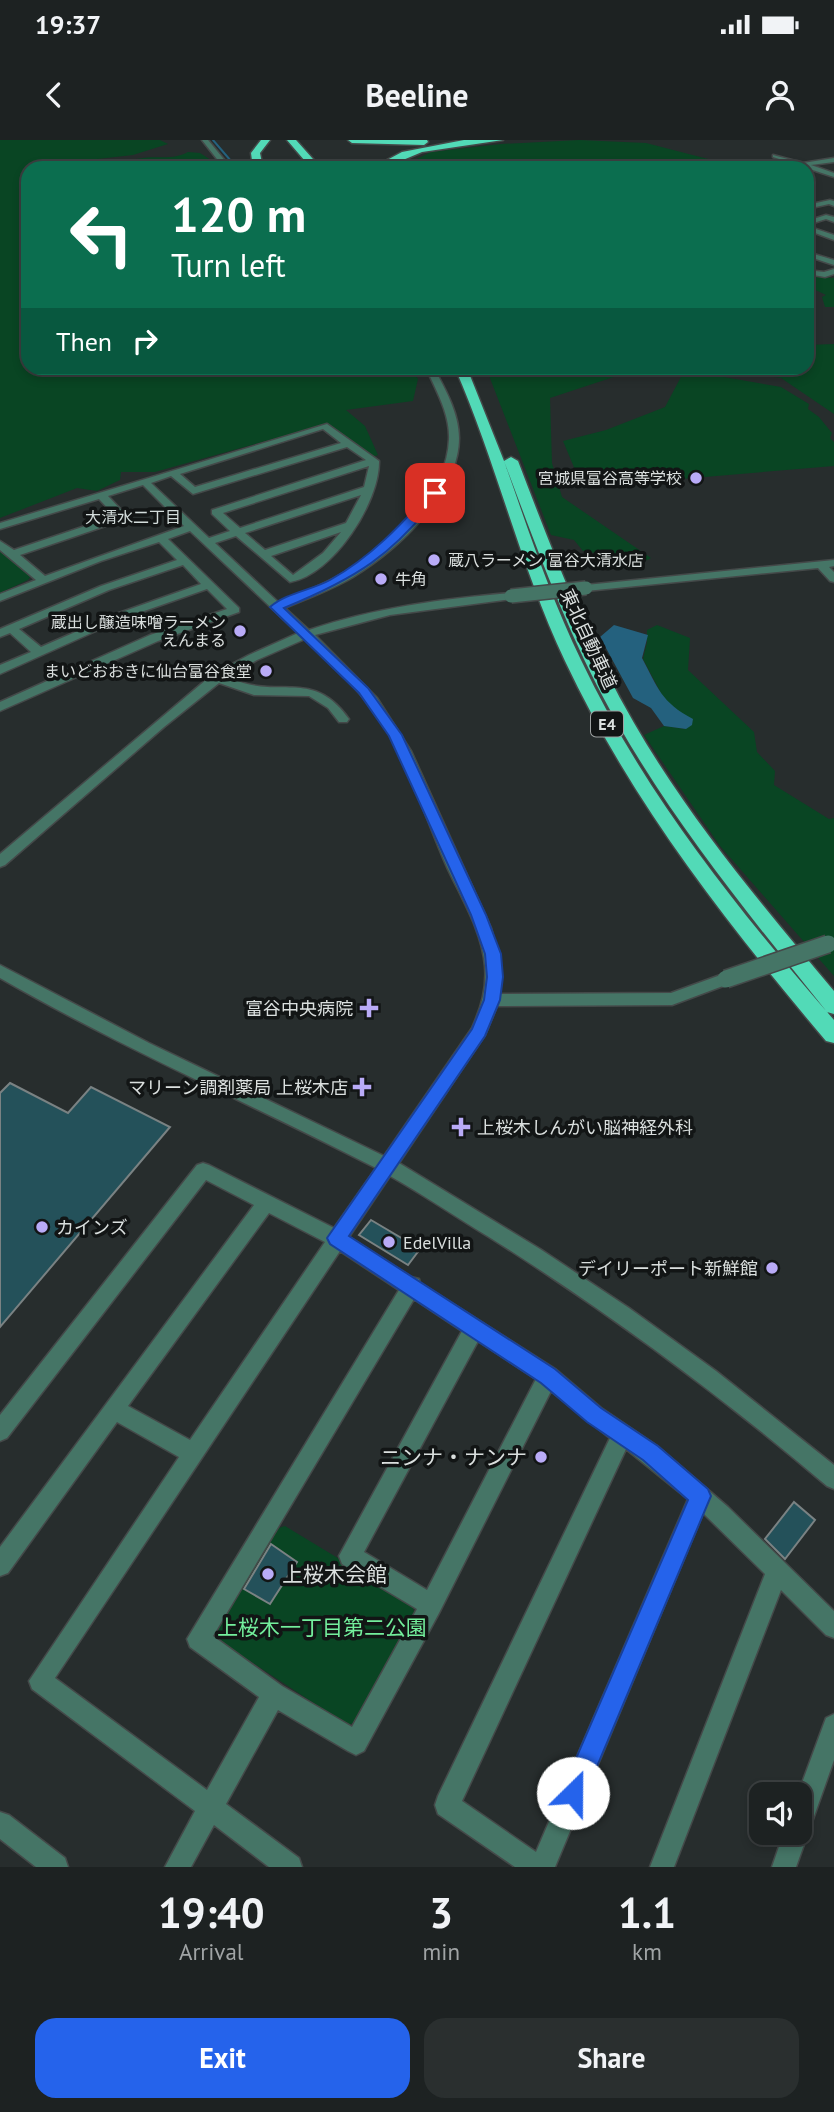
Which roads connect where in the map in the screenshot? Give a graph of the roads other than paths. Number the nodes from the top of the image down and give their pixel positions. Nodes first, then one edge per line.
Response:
1 (205, 140) edge
2 (266, 140) edge
3 (283, 140) edge
4 (291, 140) edge
5 (352, 140) edge
6 (458, 140) edge
7 (499, 140) edge
8 (775, 156) dead end
9 (834, 160) edge
10 (222, 161) edge
11 (255, 161) edge
12 (300, 161) edge
13 (310, 161) edge
14 (388, 161) edge
15 (792, 161) edge
16 (814, 163) edge
17 (814, 168) edge
18 (834, 175) edge
19 (829, 193) dead end
20 (814, 196) edge
21 (834, 204) edge
22 (814, 205) edge
23 (831, 217) edge
24 (814, 221) edge
25 (814, 226) edge
26 (834, 238) edge
27 (822, 251) dead end
28 (814, 253) edge
29 (814, 257) edge
30 (834, 263) edge
31 (834, 271) edge
32 (814, 273) edge
33 (433, 375) edge
34 (464, 375) edge
35 (478, 375) edge
36 (350, 443) junction
37 (374, 461) junction
38 (173, 473) junction
39 (145, 482) junction
40 (369, 489) junction
41 (101, 495) junction
42 (0, 526) edge
43 (349, 526) junction
44 (192, 527) junction
45 (237, 533) junction
46 (160, 537) junction
47 (207, 542) junction
48 (0, 544) edge
49 (12, 554) junction
50 (262, 555) junction
51 (184, 561) junction
52 (834, 563) edge
53 (821, 564) junction
54 (834, 579) edge
55 (43, 580) junction
56 (208, 585) junction
57 (0, 598) edge
58 (276, 607) junction
59 (5, 630) edge
60 (305, 634) junction
61 (38, 651) junction
62 (0, 670) edge
63 (217, 677) junction
64 (0, 707) edge
65 (343, 719) dead end
66 (0, 862) edge
67 (831, 943) edge
68 (0, 971) edge
69 (492, 1000) junction
70 (834, 1006) edge
71 (834, 1035) edge
72 (388, 1167) junction
73 (265, 1202) junction
74 (337, 1238) junction
75 (412, 1285) junction
76 (474, 1329) junction
77 (548, 1376) junction
78 (114, 1409) junction
79 (0, 1432) edge
80 (622, 1434) junction
81 (194, 1454) junction
82 (834, 1479) edge
83 (700, 1496) junction
84 (0, 1565) edge
85 (777, 1572) junction
86 (431, 1605) junction
87 (834, 1627) edge
88 (274, 1694) junction
89 (834, 1726) edge
90 (812, 1788) edge
91 (210, 1807) junction
92 (0, 1824) edge
93 (792, 1845) edge
94 (49, 1865) edge
95 (177, 1867) edge
96 (290, 1867) edge
97 (536, 1867) edge
98 (542, 1867) edge
99 (662, 1867) edge
100 (784, 1867) edge

1 - 10 street
2 - 11 highway
3 - 12 highway
4 - 13 highway
5 - 6 highway
7 - 14 highway
8 - 15 street
9 - 16 street
17 - 18 street
19 - 20 street
21 - 22 street
23 - 24 street
25 - 26 street
27 - 28 street
29 - 30 street
31 - 32 street
33 - 58 street
34 - 71 highway, 東北自動車道 / E4
35 - 70 highway, 東北自動車道 / E4
36 - 37 street
36 - 38 street
36 - 38 street
37 - 40 street
37 - 45 street
38 - 39 street
39 - 41 street
39 - 44 street
40 - 43 street
40 - 45 street
41 - 42 street
41 - 49 street
43 - 50 street
43 - 50 street
44 - 46 street
44 - 47 street
45 - 47 street
45 - 50 street
46 - 51 street
46 - 55 street
47 - 58 street
48 - 49 street
49 - 55 street
51 - 56 street
51 - 59 street
52 - 53 street
53 - 54 street
53 - 60 street, bridge
55 - 57 street
56 - 61 street
56 - 64 street
58 - 60 street
59 - 61 street
60 - 63 street
60 - 69 street
61 - 62 street
63 - 65 street
63 - 66 street
67 - 69 street, bridge
68 - 72 street
69 - 72 street
72 - 74 street
72 - 82 street
73 - 74 street
73 - 78 street
73 - 79 street
74 - 75 street
74 - 81 street
75 - 76 street
75 - 88 street
76 - 77 street
76 - 86 street
77 - 80 street
77 - 86 street
78 - 81 street
78 - 84 street
80 - 83 street
80 - 97 street
81 - 91 street
83 - 85 street
83 - 98 street
85 - 87 street
85 - 99 street
86 - 88 street
88 - 91 street
89 - 90 street
91 - 95 street
91 - 96 street
92 - 94 street
93 - 100 street

